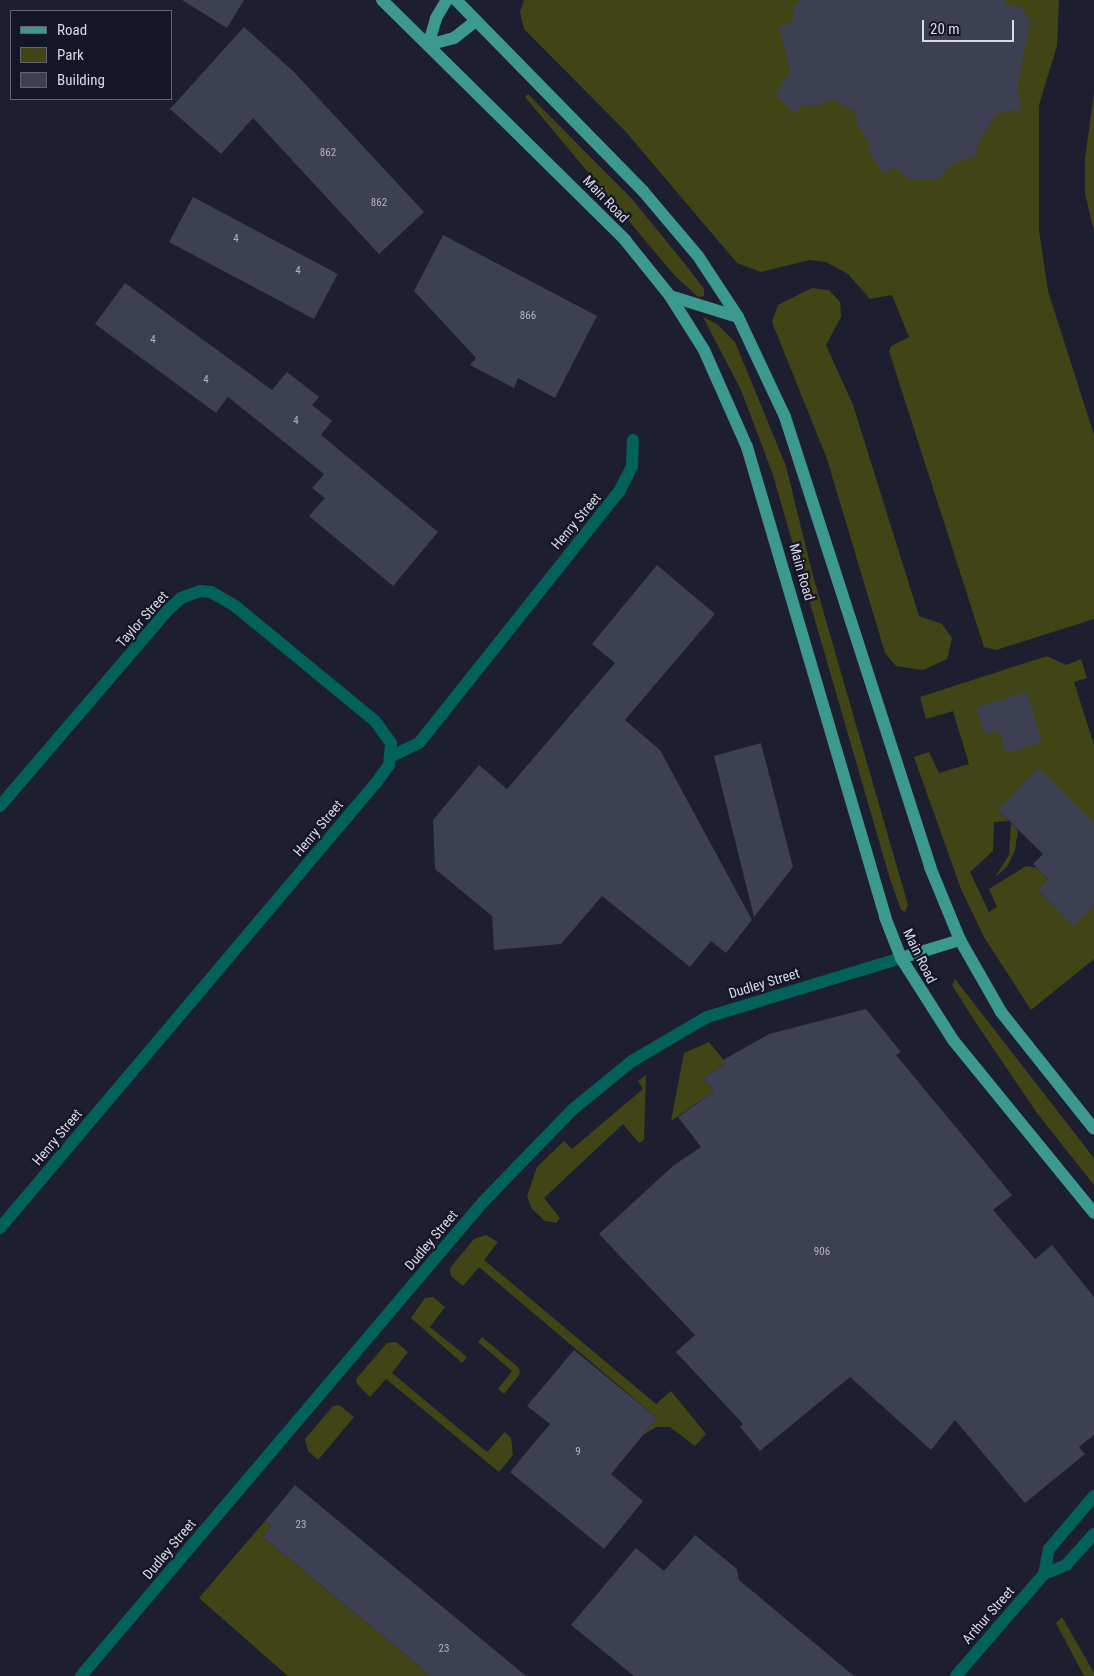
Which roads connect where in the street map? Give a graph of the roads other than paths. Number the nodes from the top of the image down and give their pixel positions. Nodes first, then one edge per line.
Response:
1 (382, 0) edge
2 (447, 0) edge
3 (456, 0) edge
4 (476, 21) junction
5 (428, 45) junction
6 (670, 296) junction
7 (738, 317) junction
8 (633, 440) dead end
9 (392, 756) junction
10 (0, 806) edge
11 (960, 940) junction
12 (901, 958) junction
13 (1094, 1130) edge
14 (1094, 1213) edge
15 (0, 1228) edge
16 (1094, 1496) edge
17 (1094, 1534) edge
18 (1044, 1574) junction
19 (81, 1676) edge
20 (956, 1676) edge

1 - 5 main road, Main Road
2 - 5 main road
3 - 4 main road
4 - 5 main road
4 - 7 main road
5 - 6 main road, Main Road
6 - 7 main road
6 - 12 main road, Main Road
7 - 11 main road
8 - 9 street, Henry Street
9 - 10 street, Taylor Street
9 - 15 street, Henry Street
11 - 12 main road
11 - 13 main road
12 - 14 main road, Main Road
12 - 19 street, Dudley Street
16 - 18 street, Arthur Street
17 - 18 street, Arthur Street
18 - 20 street, Arthur Street

